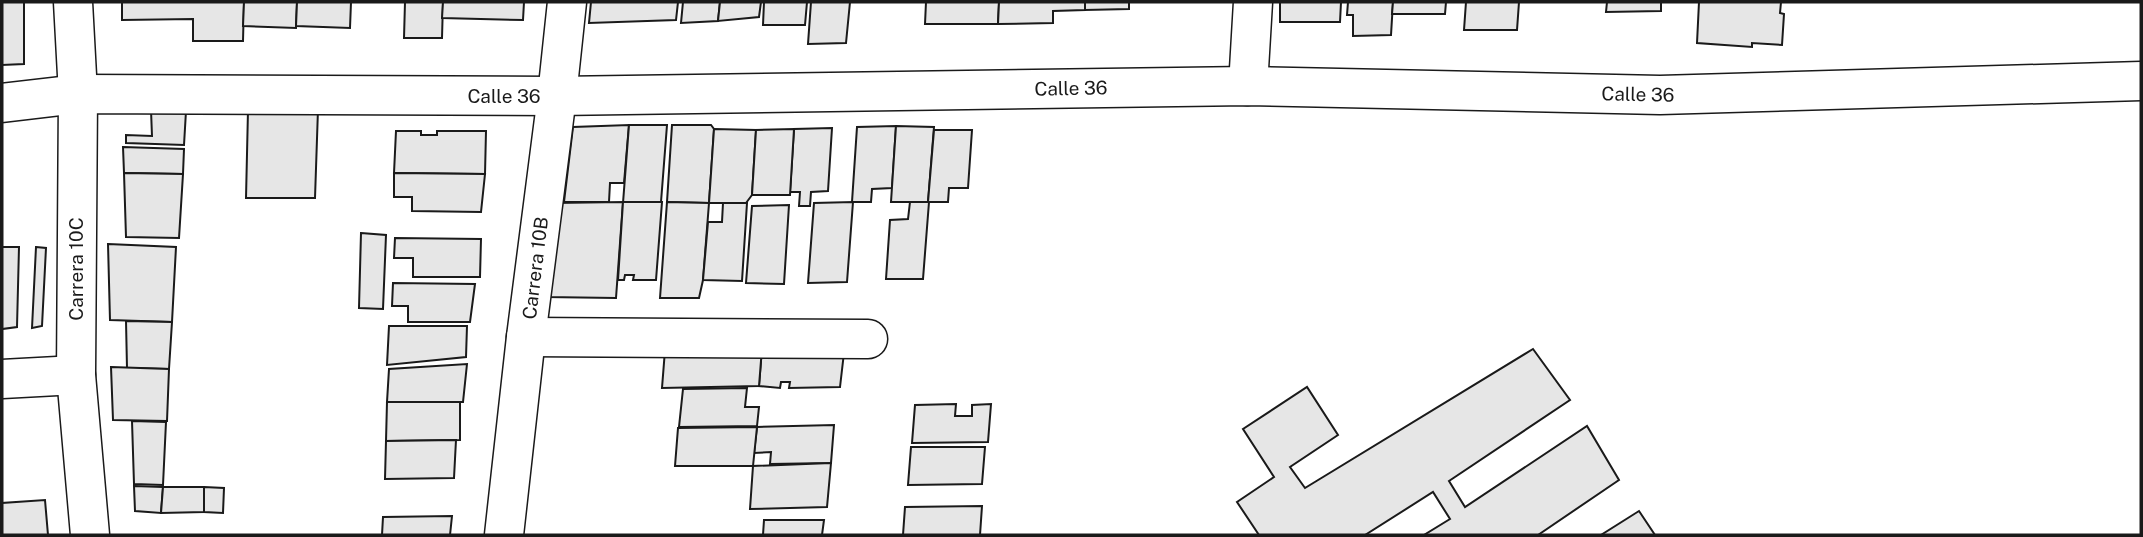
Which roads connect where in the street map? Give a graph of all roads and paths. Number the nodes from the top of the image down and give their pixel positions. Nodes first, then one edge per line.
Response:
1 (73, 2) edge
2 (567, 2) edge
3 (1253, 2) edge
4 (2141, 81) edge
5 (1248, 86) junction
6 (78, 94) junction
7 (557, 96) junction
8 (2, 103) edge
9 (526, 337) junction
10 (868, 339) dead end
11 (76, 375) junction
12 (2, 379) edge
13 (90, 535) edge
14 (504, 535) edge

1 - 6 street, Carrera 10C
2 - 7 street, Carrera 10B
3 - 5 street
4 - 5 street, Calle 36
5 - 7 street, Calle 36
6 - 7 street, Calle 36
6 - 8 street, Calle 36
6 - 11 street, Carrera 10C
7 - 9 street, Carrera 10B
9 - 10 street
9 - 14 street, Carrera 10B
11 - 12 street
11 - 13 street, Carrera 10C

